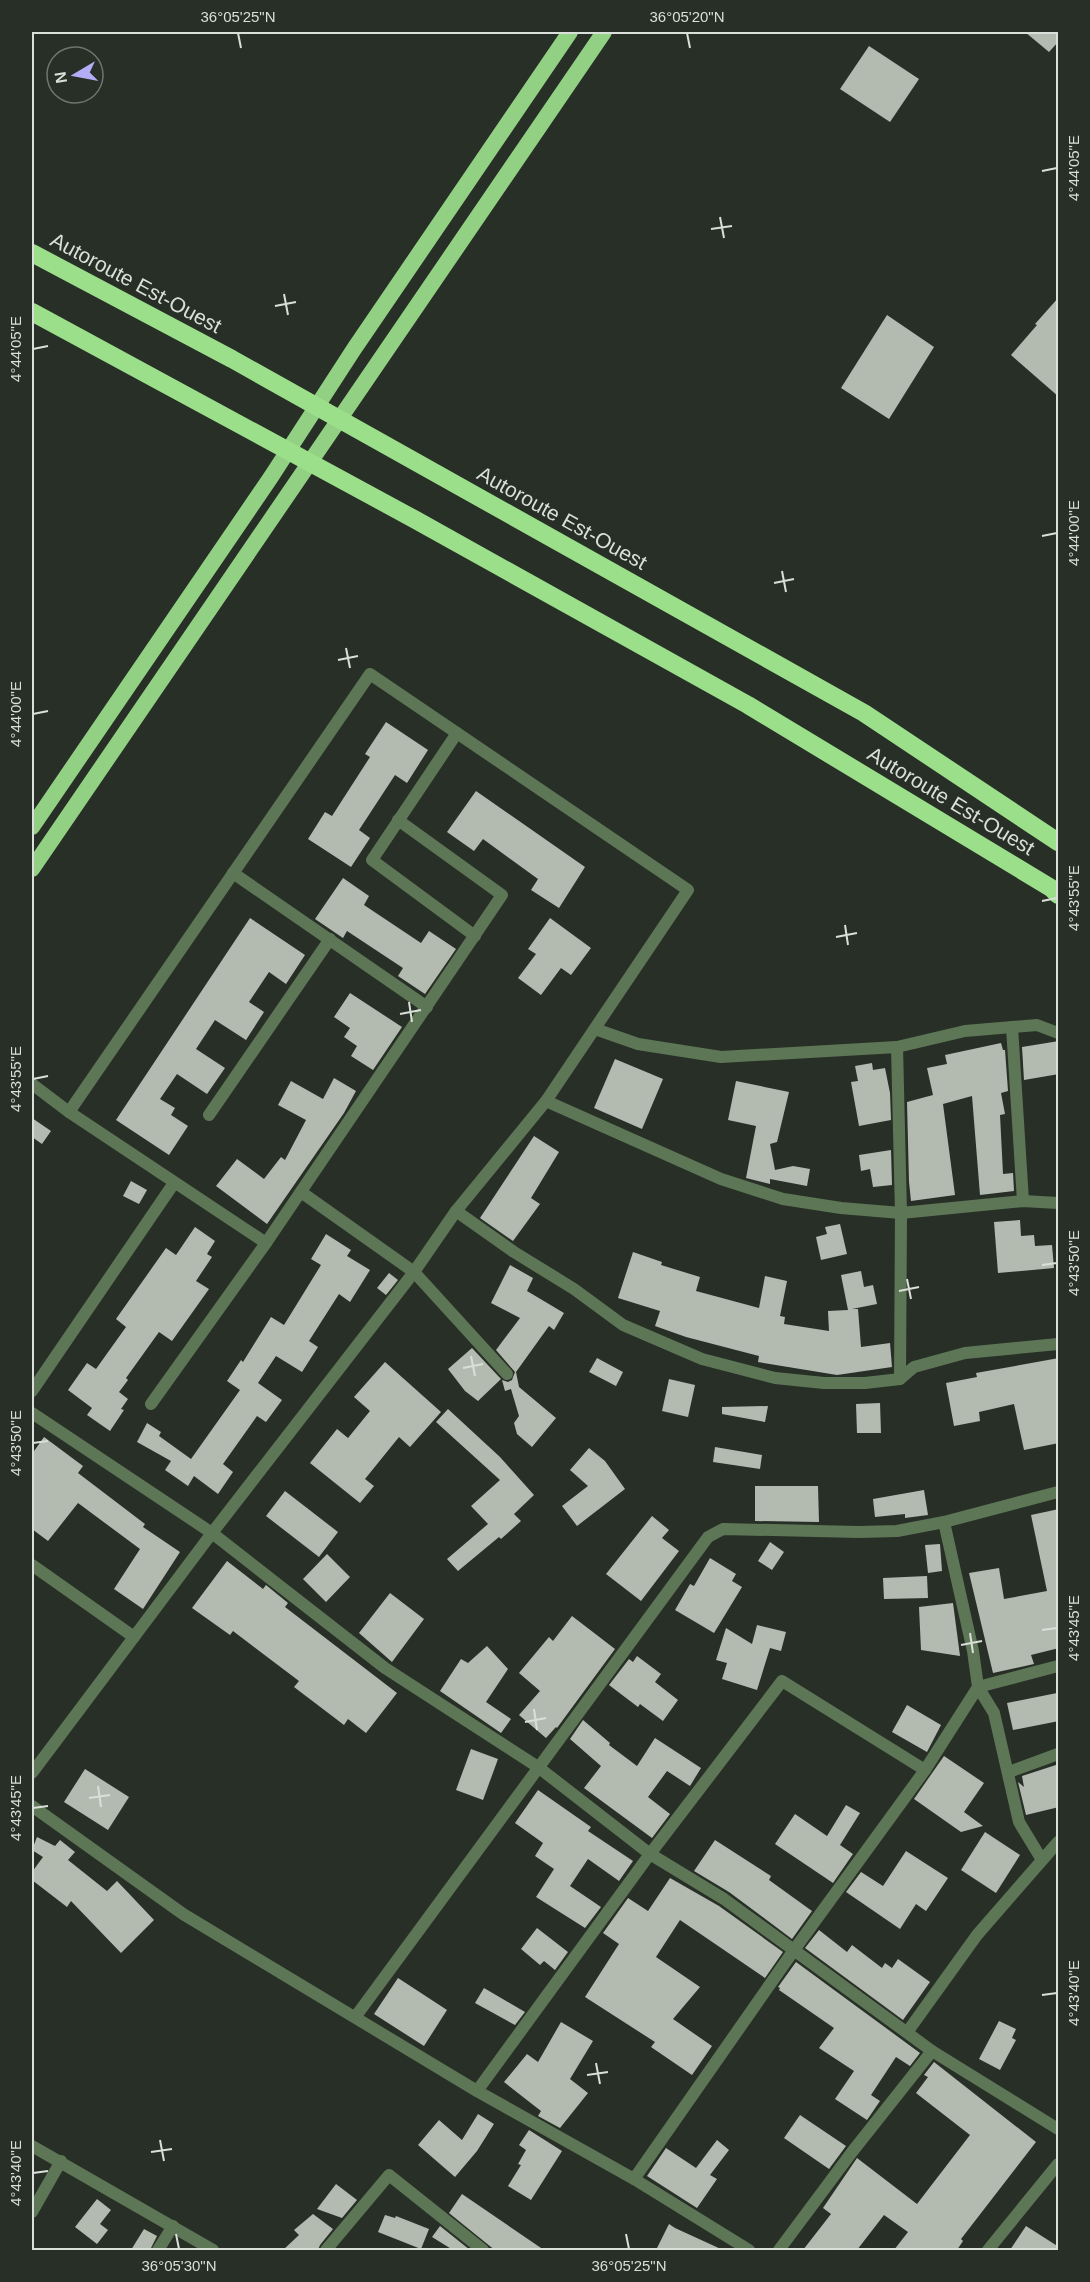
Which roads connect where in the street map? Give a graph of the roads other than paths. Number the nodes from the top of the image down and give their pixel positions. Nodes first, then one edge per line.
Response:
1 (570, 32) edge
2 (604, 32) edge
3 (32, 253) edge
4 (32, 312) edge
5 (457, 733) junction
6 (398, 820) junction
7 (32, 827) edge
8 (1059, 842) edge
9 (32, 869) edge
10 (233, 873) junction
11 (1059, 895) edge
12 (476, 936) junction
13 (330, 939) junction
14 (427, 1007) junction
15 (1012, 1027) junction
16 (595, 1029) junction
17 (1059, 1034) edge
18 (897, 1047) junction
19 (32, 1084) edge
20 (546, 1101) junction
21 (69, 1112) junction
22 (209, 1115) dead end
23 (174, 1183) junction
24 (302, 1192) junction
25 (1023, 1201) junction
26 (1059, 1203) edge
27 (456, 1211) junction
28 (901, 1213) junction
29 (266, 1244) junction
30 (414, 1272) junction
31 (1059, 1344) edge
32 (507, 1374) dead end
33 (900, 1379) junction
34 (32, 1391) edge
35 (151, 1404) dead end
36 (32, 1413) edge
37 (1059, 1491) edge
38 (944, 1522) junction
39 (212, 1533) junction
40 (32, 1565) edge
41 (134, 1637) junction
42 (1059, 1666) edge
43 (978, 1687) junction
44 (1059, 1754) edge
45 (538, 1767) junction
46 (925, 1770) junction
47 (1009, 1772) junction
48 (32, 1773) edge
49 (32, 1806) edge
50 (1059, 1842) edge
51 (650, 1854) junction
52 (1042, 1860) junction
53 (794, 1950) junction
54 (356, 2016) junction
55 (908, 2031) junction
56 (932, 2051) junction
57 (477, 2091) junction
58 (1059, 2129) edge
59 (32, 2146) edge
60 (61, 2161) junction
61 (1059, 2164) edge
62 (634, 2179) junction
63 (32, 2212) edge
64 (173, 2226) junction
65 (158, 2250) edge
66 (213, 2250) edge
67 (326, 2250) edge
68 (483, 2250) edge
69 (749, 2250) edge
70 (779, 2250) edge
71 (988, 2250) edge

1 - 7 highway
2 - 9 highway
3 - 8 highway, Autoroute Est-Ouest
4 - 11 highway, Autoroute Est-Ouest
5 - 6 street
5 - 10 street
5 - 16 street
6 - 12 street
6 - 12 street
10 - 13 street
10 - 21 street
12 - 14 street
13 - 14 street
13 - 22 street
14 - 24 street
15 - 17 street
15 - 18 street
15 - 25 street
16 - 18 street
16 - 20 street
18 - 28 street
19 - 21 street
20 - 27 street
20 - 28 street
21 - 23 street
23 - 29 street
23 - 34 street
24 - 29 street
24 - 30 street
25 - 26 street
25 - 28 street
27 - 30 street
27 - 33 street
28 - 33 street
29 - 35 street
30 - 32 street
30 - 39 street
31 - 33 street
36 - 39 street
37 - 38 street
38 - 43 street
38 - 45 street
39 - 41 street
39 - 45 street
40 - 41 street
41 - 48 street
42 - 43 street
43 - 46 street
43 - 47 street
44 - 47 street
45 - 51 street
45 - 54 street
46 - 51 street
46 - 53 street
47 - 52 street
49 - 54 street
50 - 52 street
51 - 53 street
51 - 57 street
52 - 55 street
53 - 55 street
53 - 62 street
54 - 57 street
55 - 56 street
56 - 58 street
56 - 70 street
57 - 62 street
59 - 60 street
60 - 63 street
60 - 64 street
61 - 71 street
62 - 69 street
64 - 65 street
64 - 66 street
67 - 68 street

